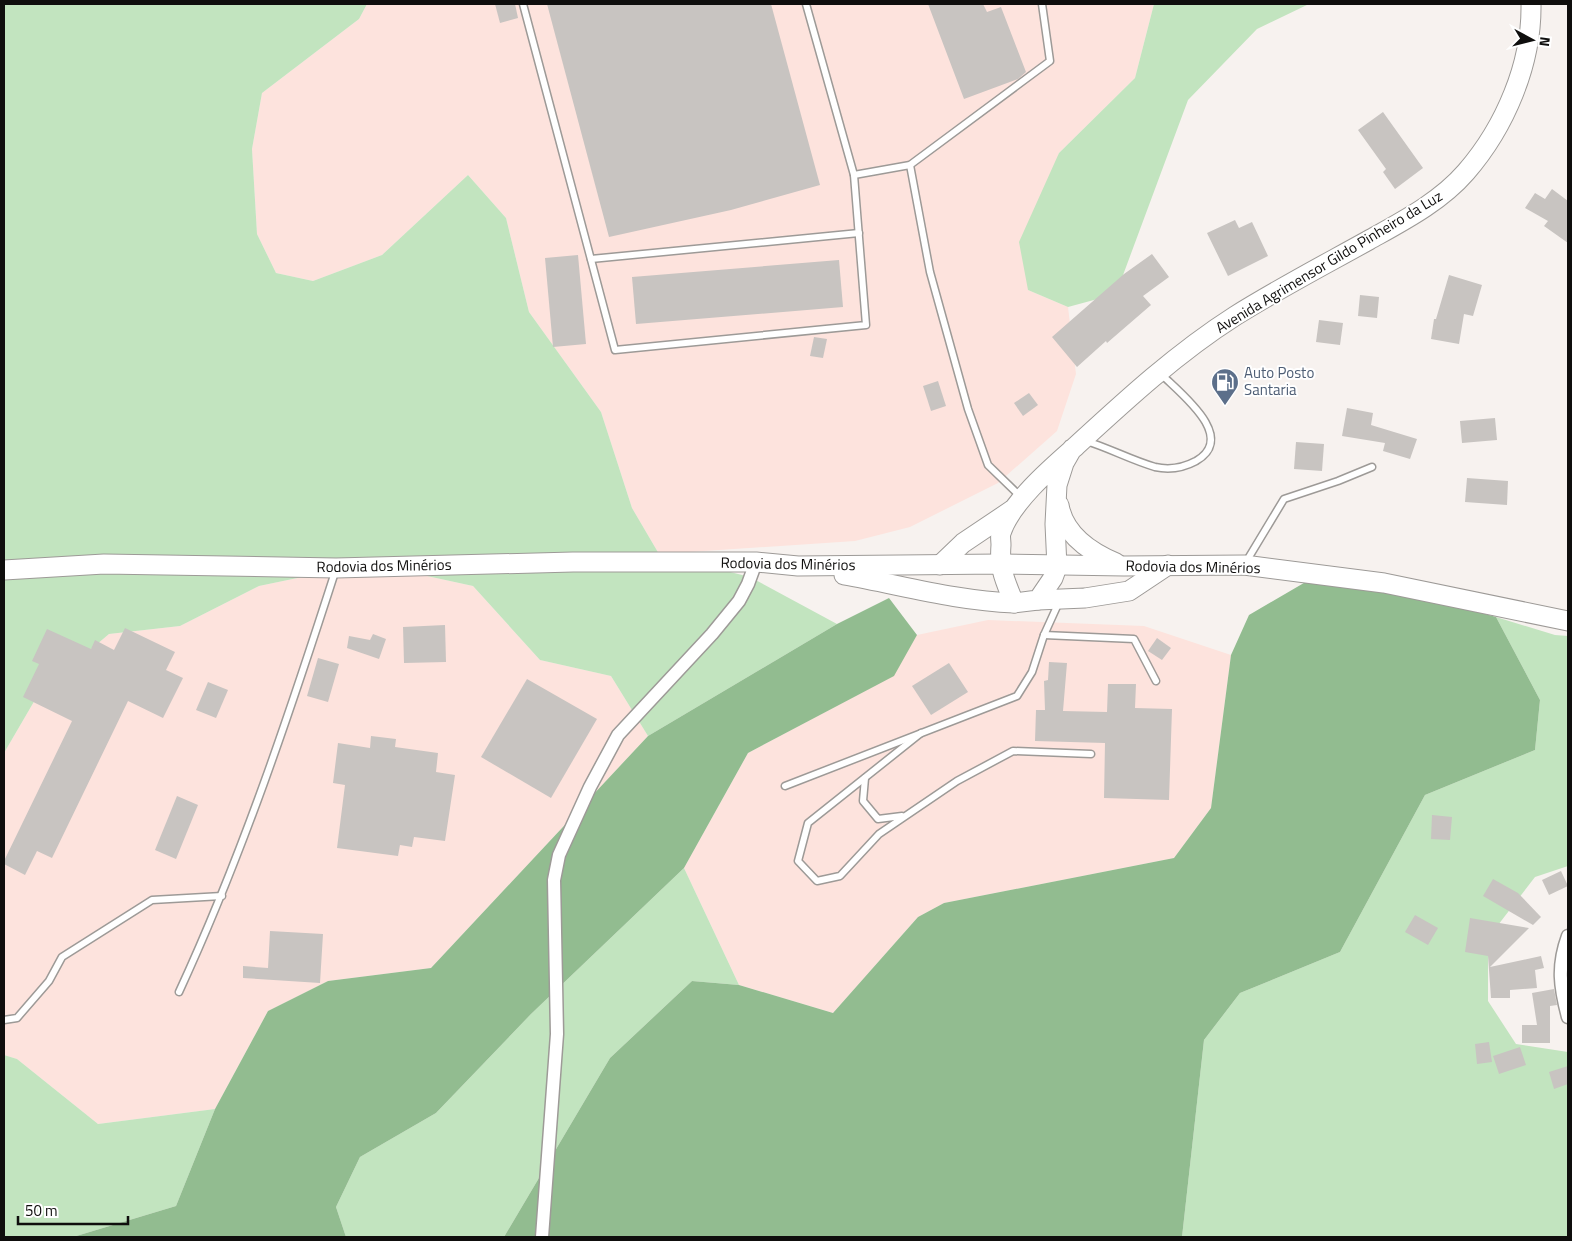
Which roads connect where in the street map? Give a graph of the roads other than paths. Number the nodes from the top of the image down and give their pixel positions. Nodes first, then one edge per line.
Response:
1 (523, 4) edge
2 (806, 4) edge
3 (1042, 4) edge
4 (1531, 4) edge
5 (910, 165) junction
6 (854, 176) junction
7 (859, 233) junction
8 (591, 259) junction
9 (1160, 373) junction
10 (1078, 444) junction
11 (1372, 466) dead end
12 (1057, 485) junction
13 (1018, 504) junction
14 (756, 562) junction
15 (1000, 564) junction
16 (1056, 564) junction
17 (940, 565) junction
18 (1168, 565) junction
19 (1244, 565) junction
20 (798, 566) junction
21 (1124, 566) junction
22 (336, 568) junction
23 (4, 570) edge
24 (1060, 599) junction
25 (1038, 600) junction
26 (1014, 603) junction
27 (1568, 621) edge
28 (1044, 635) junction
29 (1156, 681) dead end
30 (921, 733) junction
31 (1091, 754) dead end
32 (865, 778) junction
33 (785, 786) dead end
34 (906, 816) junction
35 (222, 896) junction
36 (1568, 936) edge
37 (179, 992) dead end
38 (1568, 1017) edge
39 (4, 1020) edge
40 (542, 1237) edge

1 - 8 lane
2 - 6 lane
3 - 5 lane
4 - 9 main road, Avenida Agrimensor Gildo Pinheiro da Luz
5 - 6 lane
5 - 13 lane
6 - 7 lane
7 - 8 lane
7 - 8 lane
9 - 10 main road, Avenida Agrimensor Gildo Pinheiro da Luz
9 - 10 lane
10 - 12 main road, Avenida Agrimensor Gildo Pinheiro da Luz
10 - 13 main road, Avenida Agrimensor Gildo Pinheiro da Luz
11 - 19 lane
12 - 16 main road, Avenida Agrimensor Gildo Pinheiro da Luz
12 - 21 main road
13 - 15 main road, Avenida Agrimensor Gildo Pinheiro da Luz
13 - 17 main road
14 - 20 main road, Rodovia dos Minérios
14 - 22 main road, Rodovia dos Minérios
14 - 40 street
15 - 16 main road, Rodovia dos Minérios
15 - 17 main road, Rodovia dos Minérios
15 - 26 main road
16 - 21 main road, Rodovia dos Minérios
16 - 25 main road
17 - 20 main road, Rodovia dos Minérios
18 - 19 main road, Rodovia dos Minérios
18 - 21 main road, Rodovia dos Minérios
18 - 24 main road
19 - 27 main road, Rodovia dos Minérios
20 - 26 main road
22 - 23 main road, Rodovia dos Minérios
22 - 35 lane
24 - 25 main road
24 - 28 lane
25 - 26 main road
28 - 29 lane
28 - 30 lane
30 - 32 lane
30 - 33 lane
31 - 34 lane
32 - 34 lane
32 - 34 lane
35 - 37 lane
35 - 39 lane
36 - 38 street

